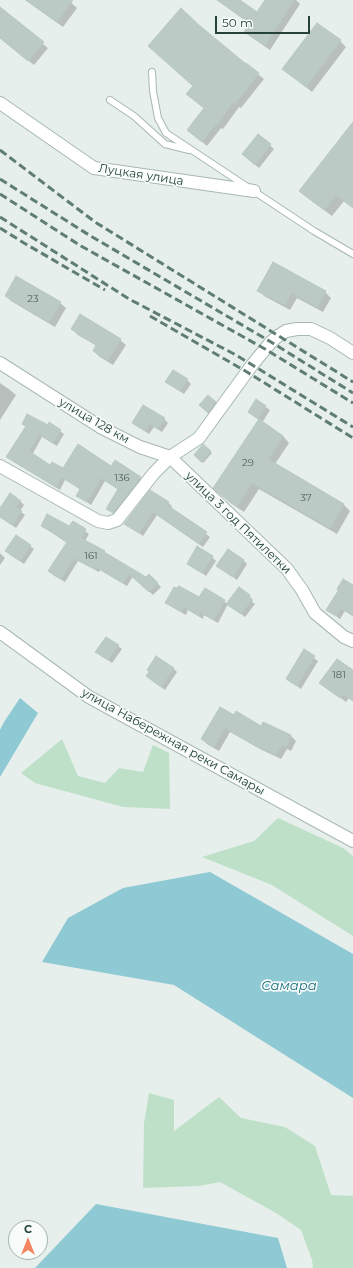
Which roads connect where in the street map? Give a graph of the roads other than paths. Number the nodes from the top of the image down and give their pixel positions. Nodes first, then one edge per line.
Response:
1 (152, 72) dead end
2 (110, 100) dead end
3 (0, 103) edge
4 (194, 152) junction
5 (254, 192) junction
6 (353, 254) edge
7 (353, 352) edge
8 (0, 363) edge
9 (170, 456) junction
10 (0, 466) edge
11 (0, 632) edge
12 (353, 641) edge
13 (353, 841) edge

1 - 4 lane
2 - 4 lane
3 - 5 street, Луцкая улица
4 - 5 lane
5 - 6 lane
7 - 9 street
8 - 9 street, улица 128 км
9 - 10 street
9 - 12 street, улица 3 год Пятилетки
11 - 13 street, улица Набережная реки Самары

